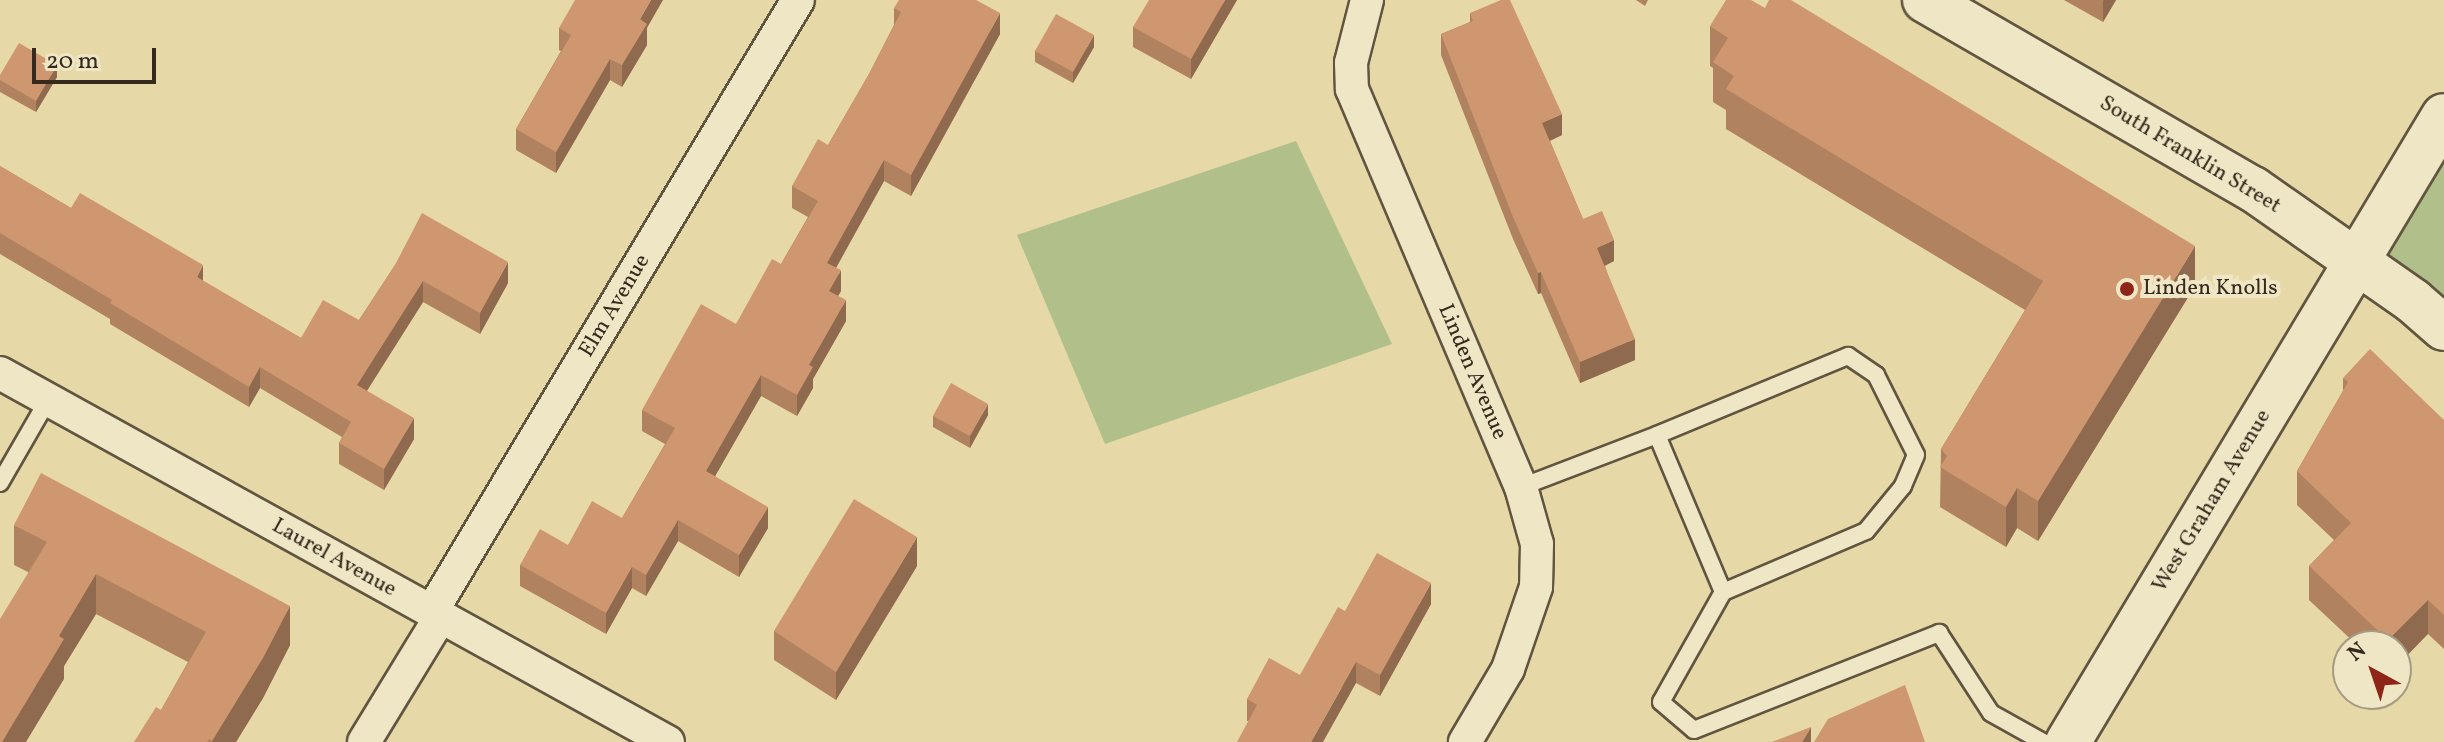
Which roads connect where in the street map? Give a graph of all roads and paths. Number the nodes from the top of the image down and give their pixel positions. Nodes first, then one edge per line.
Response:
1 (798, 0) edge
2 (1367, 0) edge
3 (1925, 0) edge
4 (2444, 116) edge
5 (2356, 261) junction
6 (2444, 328) edge
7 (0, 373) edge
8 (48, 400) junction
9 (1657, 435) junction
10 (0, 483) edge
11 (1521, 487) junction
12 (1723, 592) junction
13 (436, 614) junction
14 (364, 742) edge
15 (668, 742) edge
16 (1465, 742) edge
17 (2043, 742) edge
18 (2068, 742) edge

1 - 13 street, Elm Avenue
2 - 11 street, Linden Avenue
3 - 5 street, South Franklin Street
4 - 5 street, West Graham Avenue
5 - 6 street, South Franklin Street
5 - 18 street, West Graham Avenue
7 - 8 street, Laurel Avenue
8 - 10 lane
8 - 13 street, Laurel Avenue
9 - 11 lane
9 - 12 lane
9 - 12 lane
11 - 16 street, Linden Avenue
12 - 17 lane
13 - 14 street, Elm Avenue
13 - 15 street, Laurel Avenue

